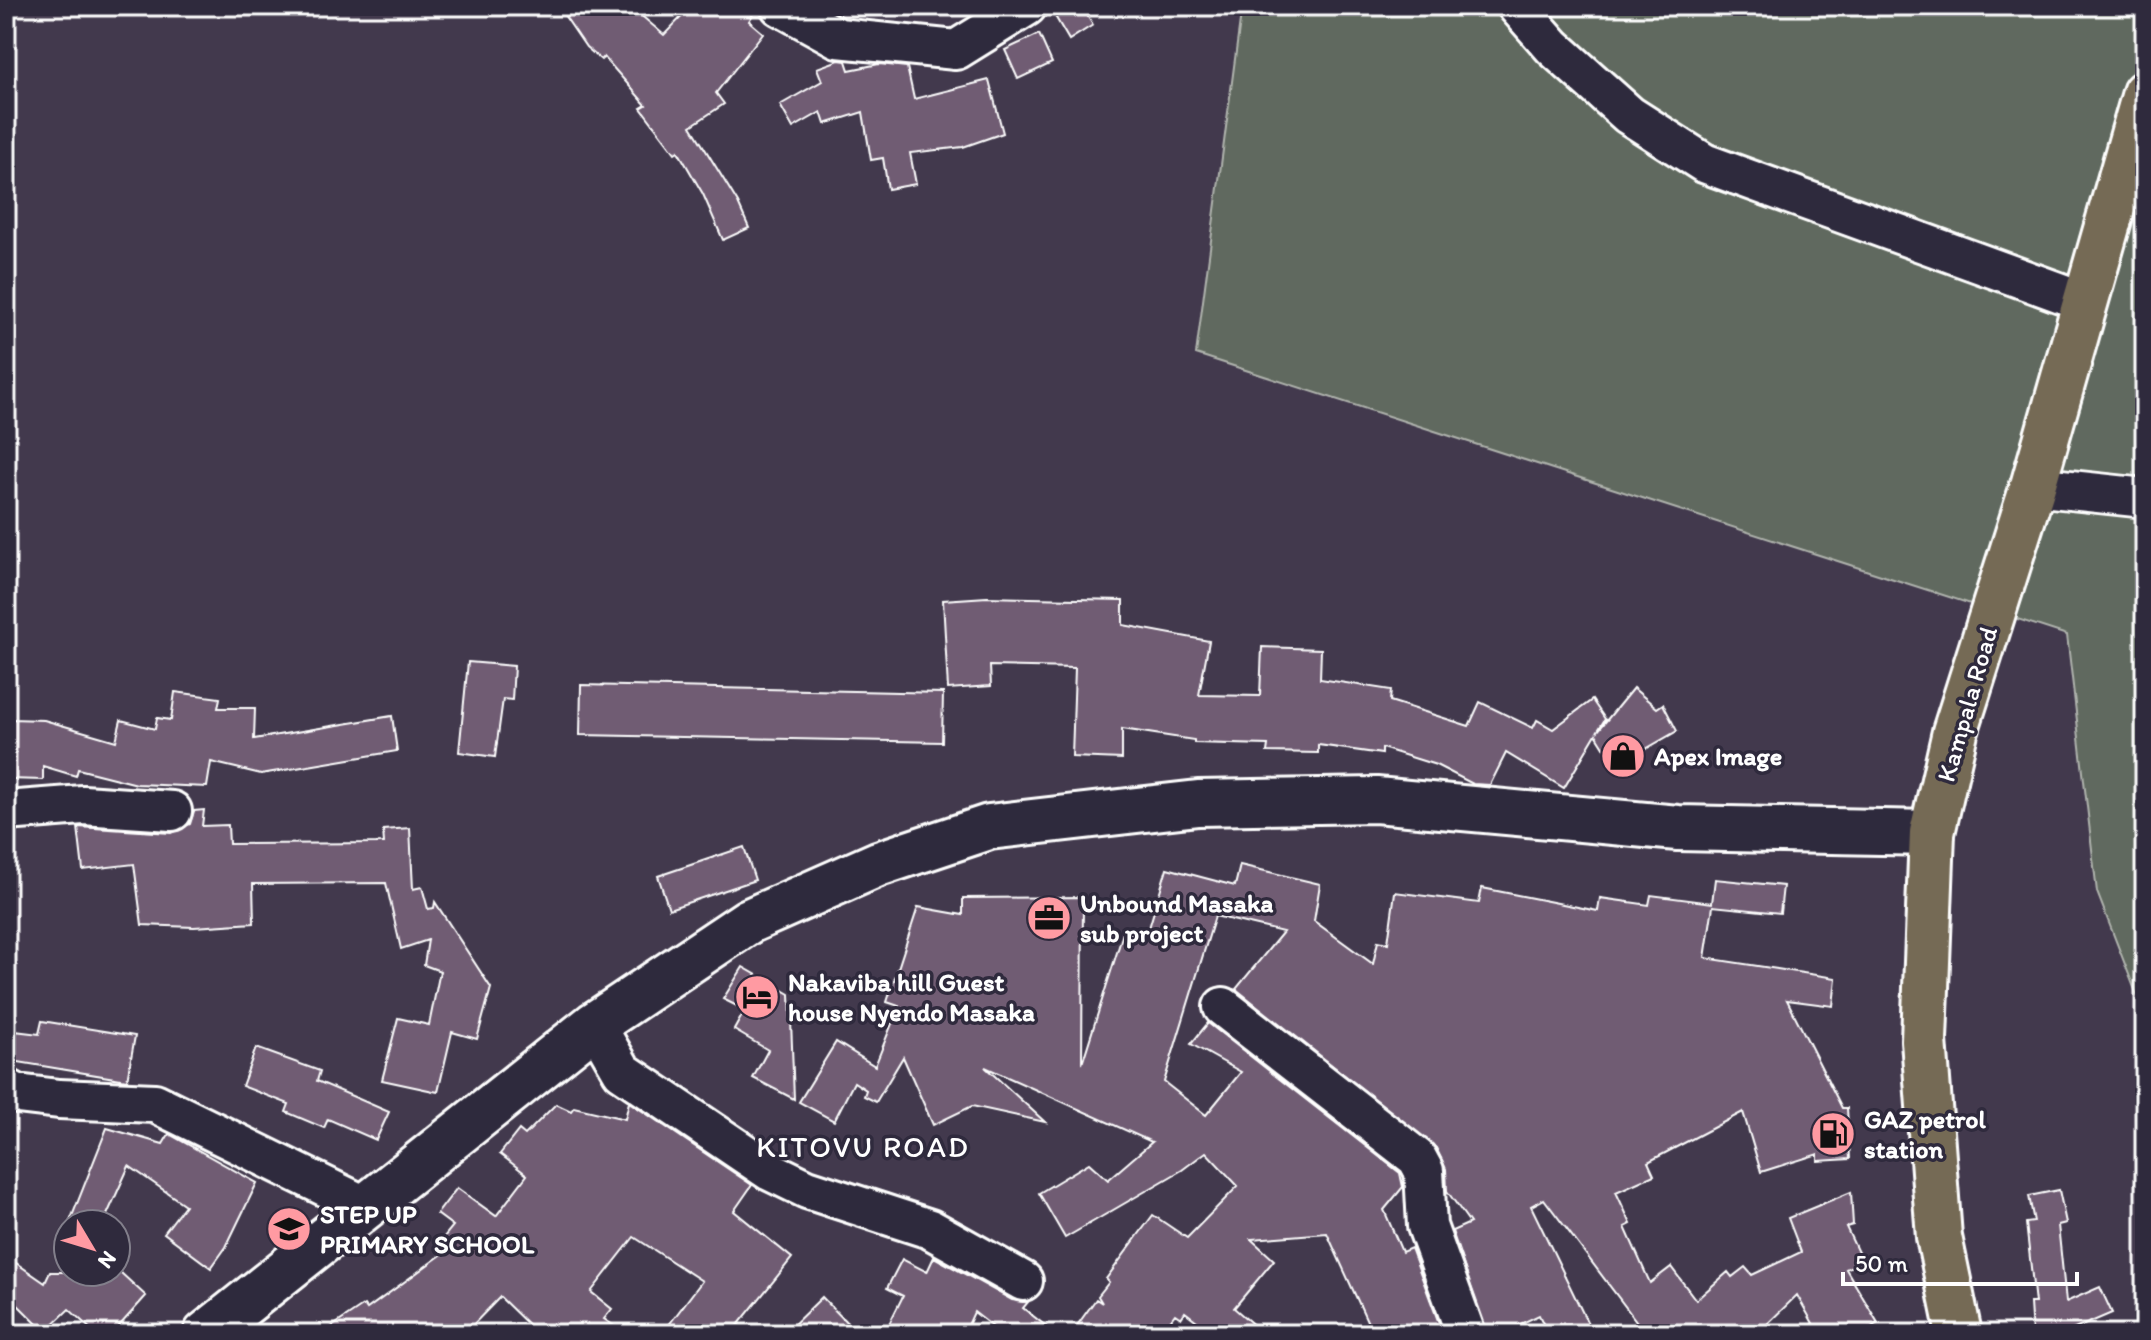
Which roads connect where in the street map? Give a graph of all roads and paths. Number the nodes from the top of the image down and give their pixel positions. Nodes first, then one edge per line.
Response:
1 (780, 6) edge
2 (1027, 6) edge
3 (1517, 6) edge
4 (2145, 93) edge
5 (2083, 301) junction
6 (2033, 486) junction
7 (2145, 498) edge
8 (6, 811) edge
9 (172, 811) dead end
10 (1932, 833) junction
11 (1223, 1007) dead end
12 (595, 1024) junction
13 (6, 1088) edge
14 (365, 1206) junction
15 (1023, 1281) dead end
16 (206, 1334) edge
17 (1466, 1334) edge
18 (1959, 1334) edge

1 - 2 street
3 - 5 street
4 - 5 main road, Kampala Road
5 - 6 main road, Kampala Road
6 - 7 street
6 - 10 main road, Kampala Road
8 - 9 street
10 - 12 street
10 - 18 main road, Kampala Road
11 - 17 street
12 - 14 street
12 - 15 street
13 - 14 street
14 - 16 street

